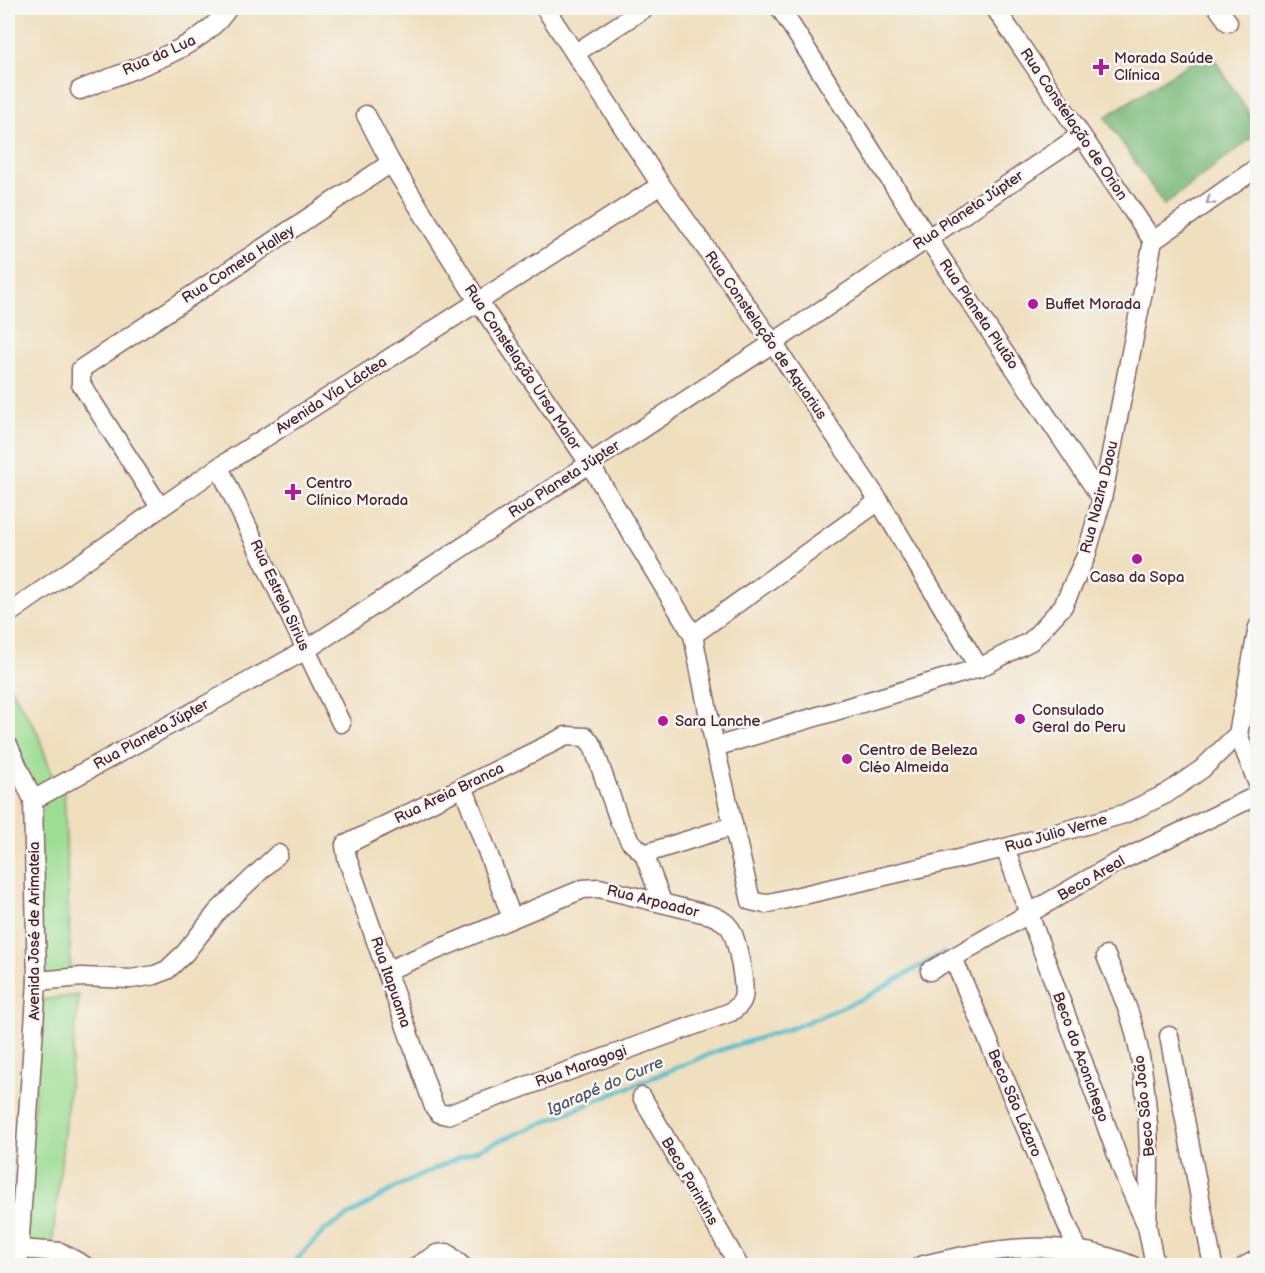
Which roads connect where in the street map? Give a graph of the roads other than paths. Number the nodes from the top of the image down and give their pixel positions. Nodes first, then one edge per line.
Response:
1 (228, 8) edge
2 (545, 8) edge
3 (645, 8) edge
4 (780, 8) edge
5 (995, 8) edge
6 (576, 52) junction
7 (80, 90) dead end
8 (366, 115) dead end
9 (1081, 135) junction
10 (391, 163) junction
11 (1257, 167) edge
12 (661, 185) junction
13 (927, 237) junction
14 (1153, 242) junction
15 (478, 301) junction
16 (773, 343) junction
17 (589, 463) junction
18 (219, 467) junction
19 (1102, 499) junction
20 (879, 501) junction
21 (159, 507) junction
22 (8, 614) edge
23 (1257, 627) edge
24 (693, 636) junction
25 (306, 650) junction
26 (979, 668) junction
27 (341, 723) dead end
28 (1238, 734) junction
29 (8, 745) edge
30 (715, 747) junction
31 (1257, 784) edge
32 (463, 786) junction
33 (1257, 795) edge
34 (33, 800) junction
35 (733, 826) junction
36 (1005, 848) junction
37 (278, 854) dead end
38 (644, 854) junction
39 (347, 858) joint
40 (748, 897) joint
41 (662, 902) junction
42 (1030, 914) junction
43 (512, 918) junction
44 (1106, 956) dead end
45 (952, 958) junction
46 (388, 970) junction
47 (930, 971) dead end
48 (37, 981) junction
49 (731, 1012) joint
50 (1169, 1036) dead end
51 (642, 1097) dead end
52 (434, 1107) joint
53 (1147, 1226) junction
54 (1077, 1248) junction
55 (19, 1257) edge
56 (1257, 1259) edge
57 (85, 1266) edge
58 (417, 1266) edge
59 (462, 1266) edge
60 (739, 1266) edge
61 (920, 1266) edge
62 (1133, 1266) edge
63 (1155, 1266) edge
64 (1213, 1266) edge
65 (1245, 1266) edge

1 - 7 street, Rua da Lua
2 - 6 street, Rua Constelação de Aquarius
3 - 6 street
4 - 13 street, Rua Planeta Plutão
5 - 9 street, Rua Constelação de Orion
6 - 12 street, Rua Constelação de Aquarius
8 - 10 street, Rua Constelação Ursa Maior
9 - 13 street, Rua Planeta Júpter
9 - 14 street, Rua Constelação de Orion
10 - 15 street, Rua Constelação Ursa Maior
10 - 21 street, Rua Cometa Halley
11 -> 14 street
12 - 15 street, Avenida Vía Láctea
12 - 16 street, Rua Constelação de Aquarius
13 - 16 street, Rua Planeta Júpter
13 - 19 street, Rua Planeta Plutão
14 - 19 street, Rua Nazira Daou
15 - 17 street, Rua Constelação Ursa Maior
15 - 18 street, Avenida Vía Láctea
16 - 17 street, Rua Planeta Júpter
16 - 20 street, Rua Constelação de Aquarius
17 - 24 street, Rua Constelação Ursa Maior
17 - 25 street, Rua Planeta Júpter
18 - 21 street, Avenida Vía Láctea
18 - 25 street, Rua Estrela Sirius
19 - 26 street, Rua Nazira Daou
20 - 24 street
20 - 26 street, Rua Constelação de Aquarius
21 - 22 street, Avenida Vía Láctea
23 - 28 street
24 - 30 street, Rua Constelação Ursa Maior
25 - 27 street, Rua Estrela Sirius
25 - 34 street, Rua Planeta Júpter
26 - 30 street, Rua Nazira Daou
28 - 31 street
28 - 36 street, Rua Julio Verne
29 - 34 street, Avenida José de Arimateia
30 - 35 street, Rua Constelação Ursa Maior
32 - 38 street, Rua Areia Branca
32 - 39 street, Rua Areia Branca
32 - 43 street
33 - 42 street, Beco Areal
34 - 48 street, Avenida José de Arimateia
35 - 38 street
35 - 40 street, Rua Constelação Ursa Maior
36 - 40 street, Rua Julio Verne
36 - 42 street, Beco do Aconchego
37 - 48 street
38 - 41 street
39 - 46 street, Rua Itapuama
41 - 43 street, Rua Arpoador
41 - 49 street, Rua Arpoador
42 - 45 street, Beco Areal
42 - 53 street, Beco do Aconchego
43 - 46 street, Rua Arpoador
44 - 53 street, Beco São João
45 - 47 street, Beco Areal
45 - 54 street, Beco São Lázaro
46 - 52 street, Rua Itapuama
48 - 55 street, Avenida José de Arimateia
49 - 52 street, Rua Maragogi
50 - 64 street
51 - 60 street, Beco Parintins
53 - 63 street, Beco do Aconchego
54 - 61 street
54 - 62 street
55 - 57 street
56 - 65 street
58 - 59 street

